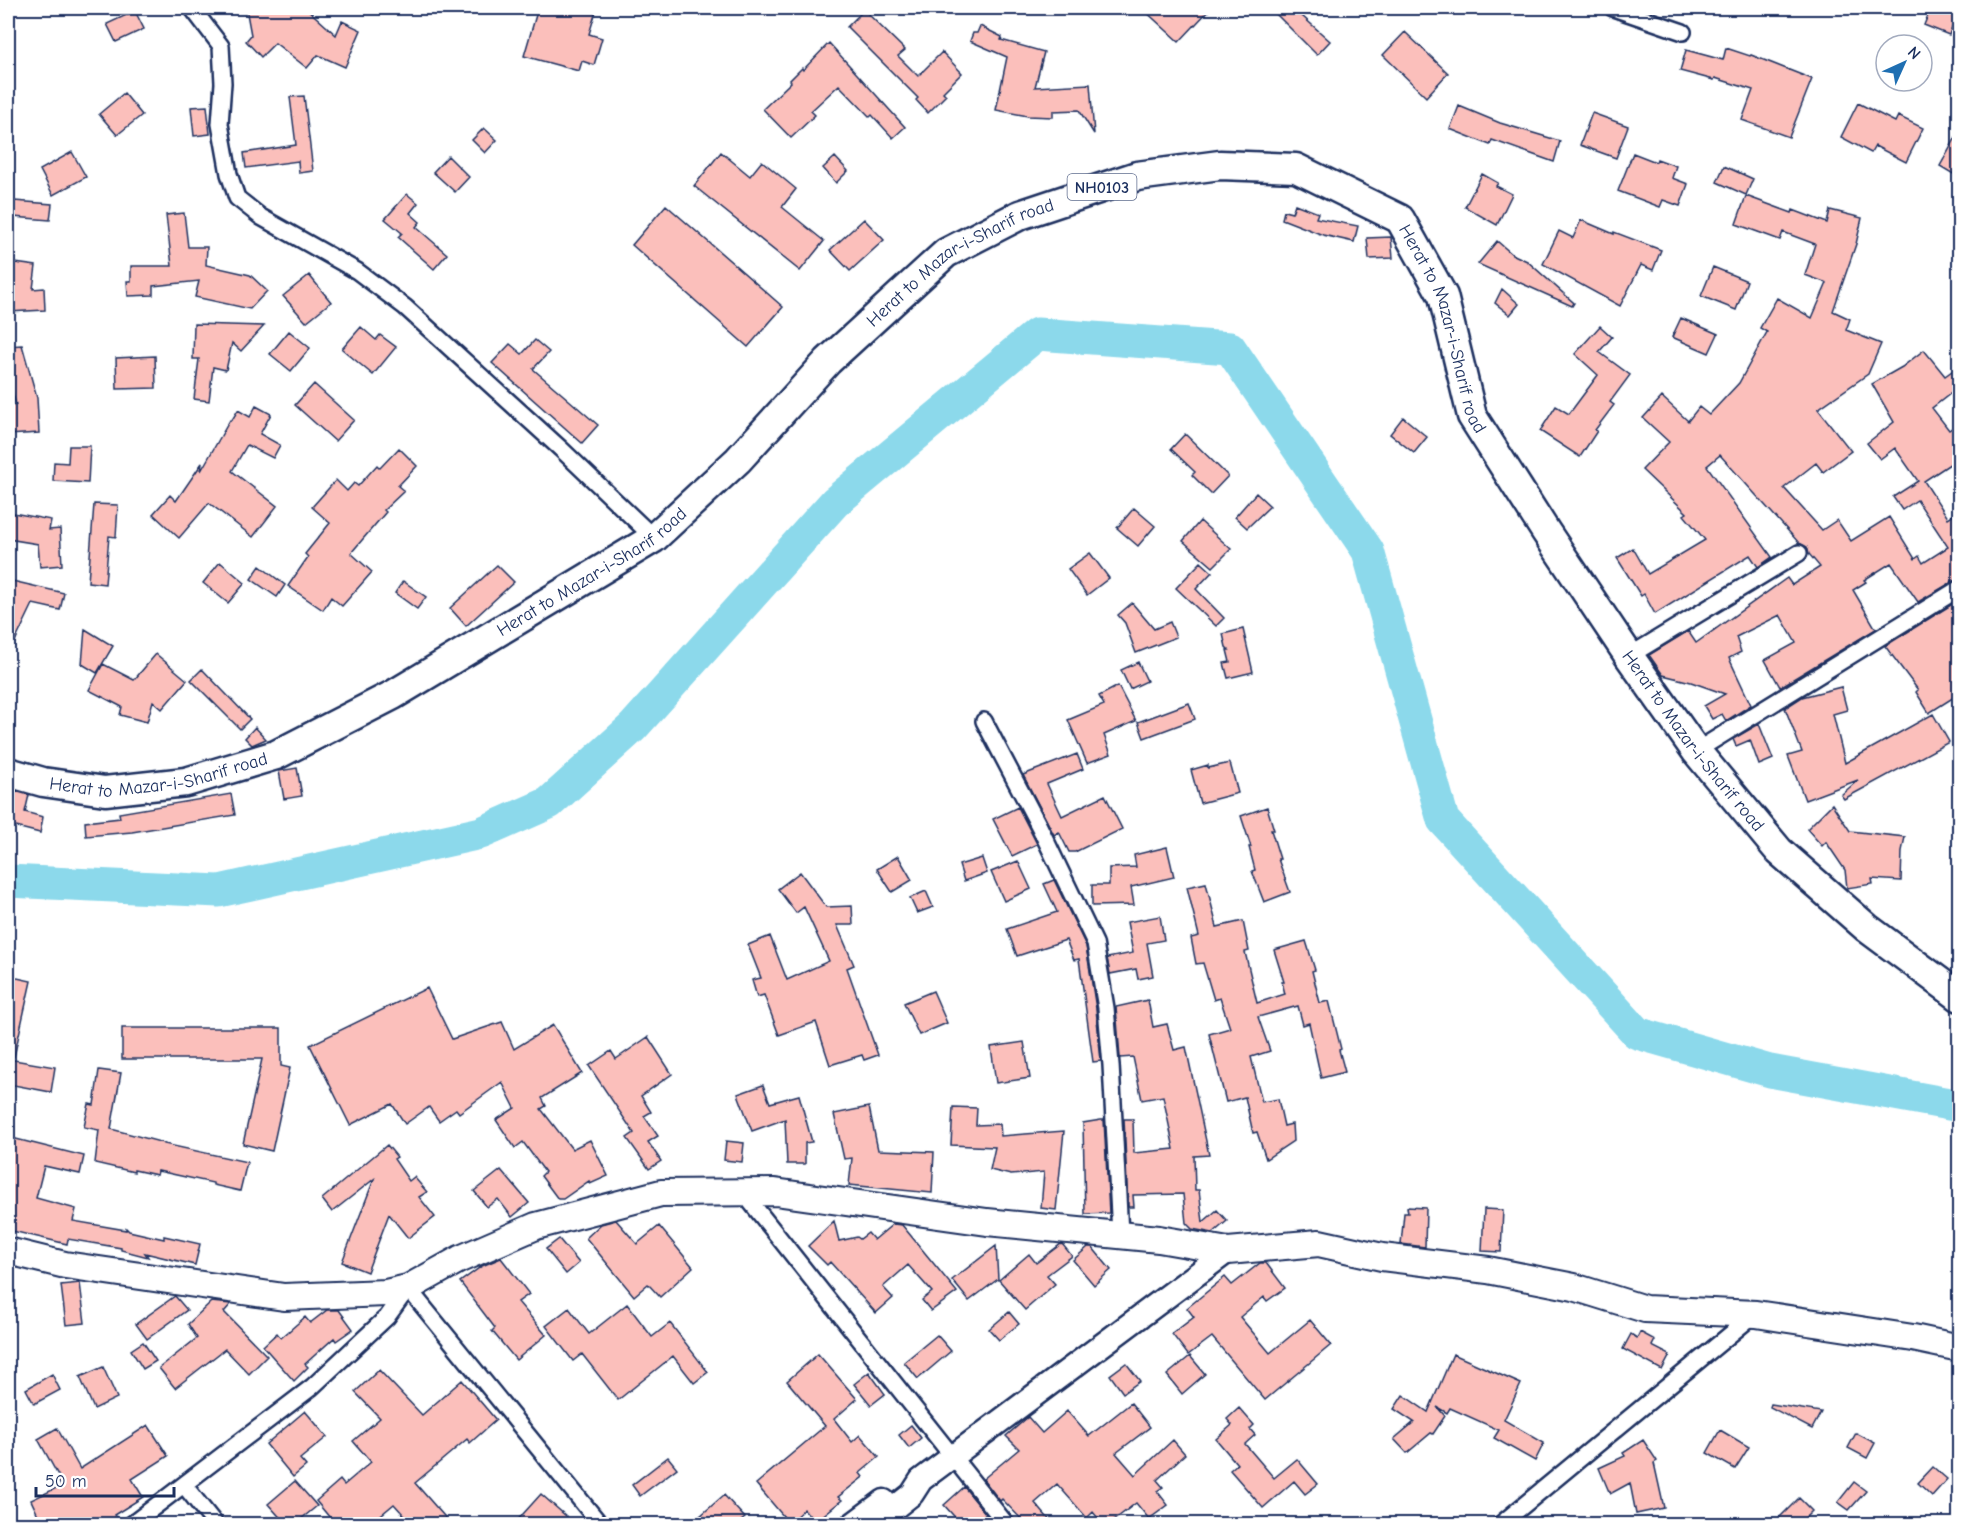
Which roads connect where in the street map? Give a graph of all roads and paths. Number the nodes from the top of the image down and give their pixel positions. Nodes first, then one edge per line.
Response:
1 (192, 8) edge
2 (1613, 8) edge
3 (1683, 32) dead end
4 (654, 538) junction
5 (1800, 553) dead end
6 (1959, 588) edge
7 (1629, 656) junction
8 (984, 721) dead end
9 (1696, 751) junction
10 (8, 772) edge
11 (1959, 997) edge
12 (742, 1191) junction
13 (1120, 1234) junction
14 (8, 1251) edge
15 (1228, 1251) junction
16 (408, 1288) junction
17 (1756, 1314) junction
18 (1959, 1348) edge
19 (951, 1457) junction
20 (921, 1480) junction
21 (184, 1485) junction
22 (132, 1524) edge
23 (215, 1524) edge
24 (600, 1524) edge
25 (853, 1524) edge
26 (874, 1524) edge
27 (1006, 1524) edge
28 (1501, 1524) edge

1 - 4 street
2 - 3 street
4 - 7 highway, Herat to Mazar-i-Sharif road / NH0103
4 - 10 highway, Herat to Mazar-i-Sharif road / NH0103
5 - 7 street
6 - 9 street
7 - 9 highway, Herat to Mazar-i-Sharif road / NH0103
8 - 13 street
9 - 11 highway, Herat to Mazar-i-Sharif road / NH0103
12 - 13 main road
12 - 16 main road
12 - 19 street
13 - 15 main road
14 - 16 main road
15 - 17 main road
15 - 19 street
16 - 21 street
16 - 24 street
17 - 18 main road
17 - 28 street
19 - 20 street
19 - 27 street
20 - 25 street
20 - 26 street
21 - 22 street
21 - 23 street

